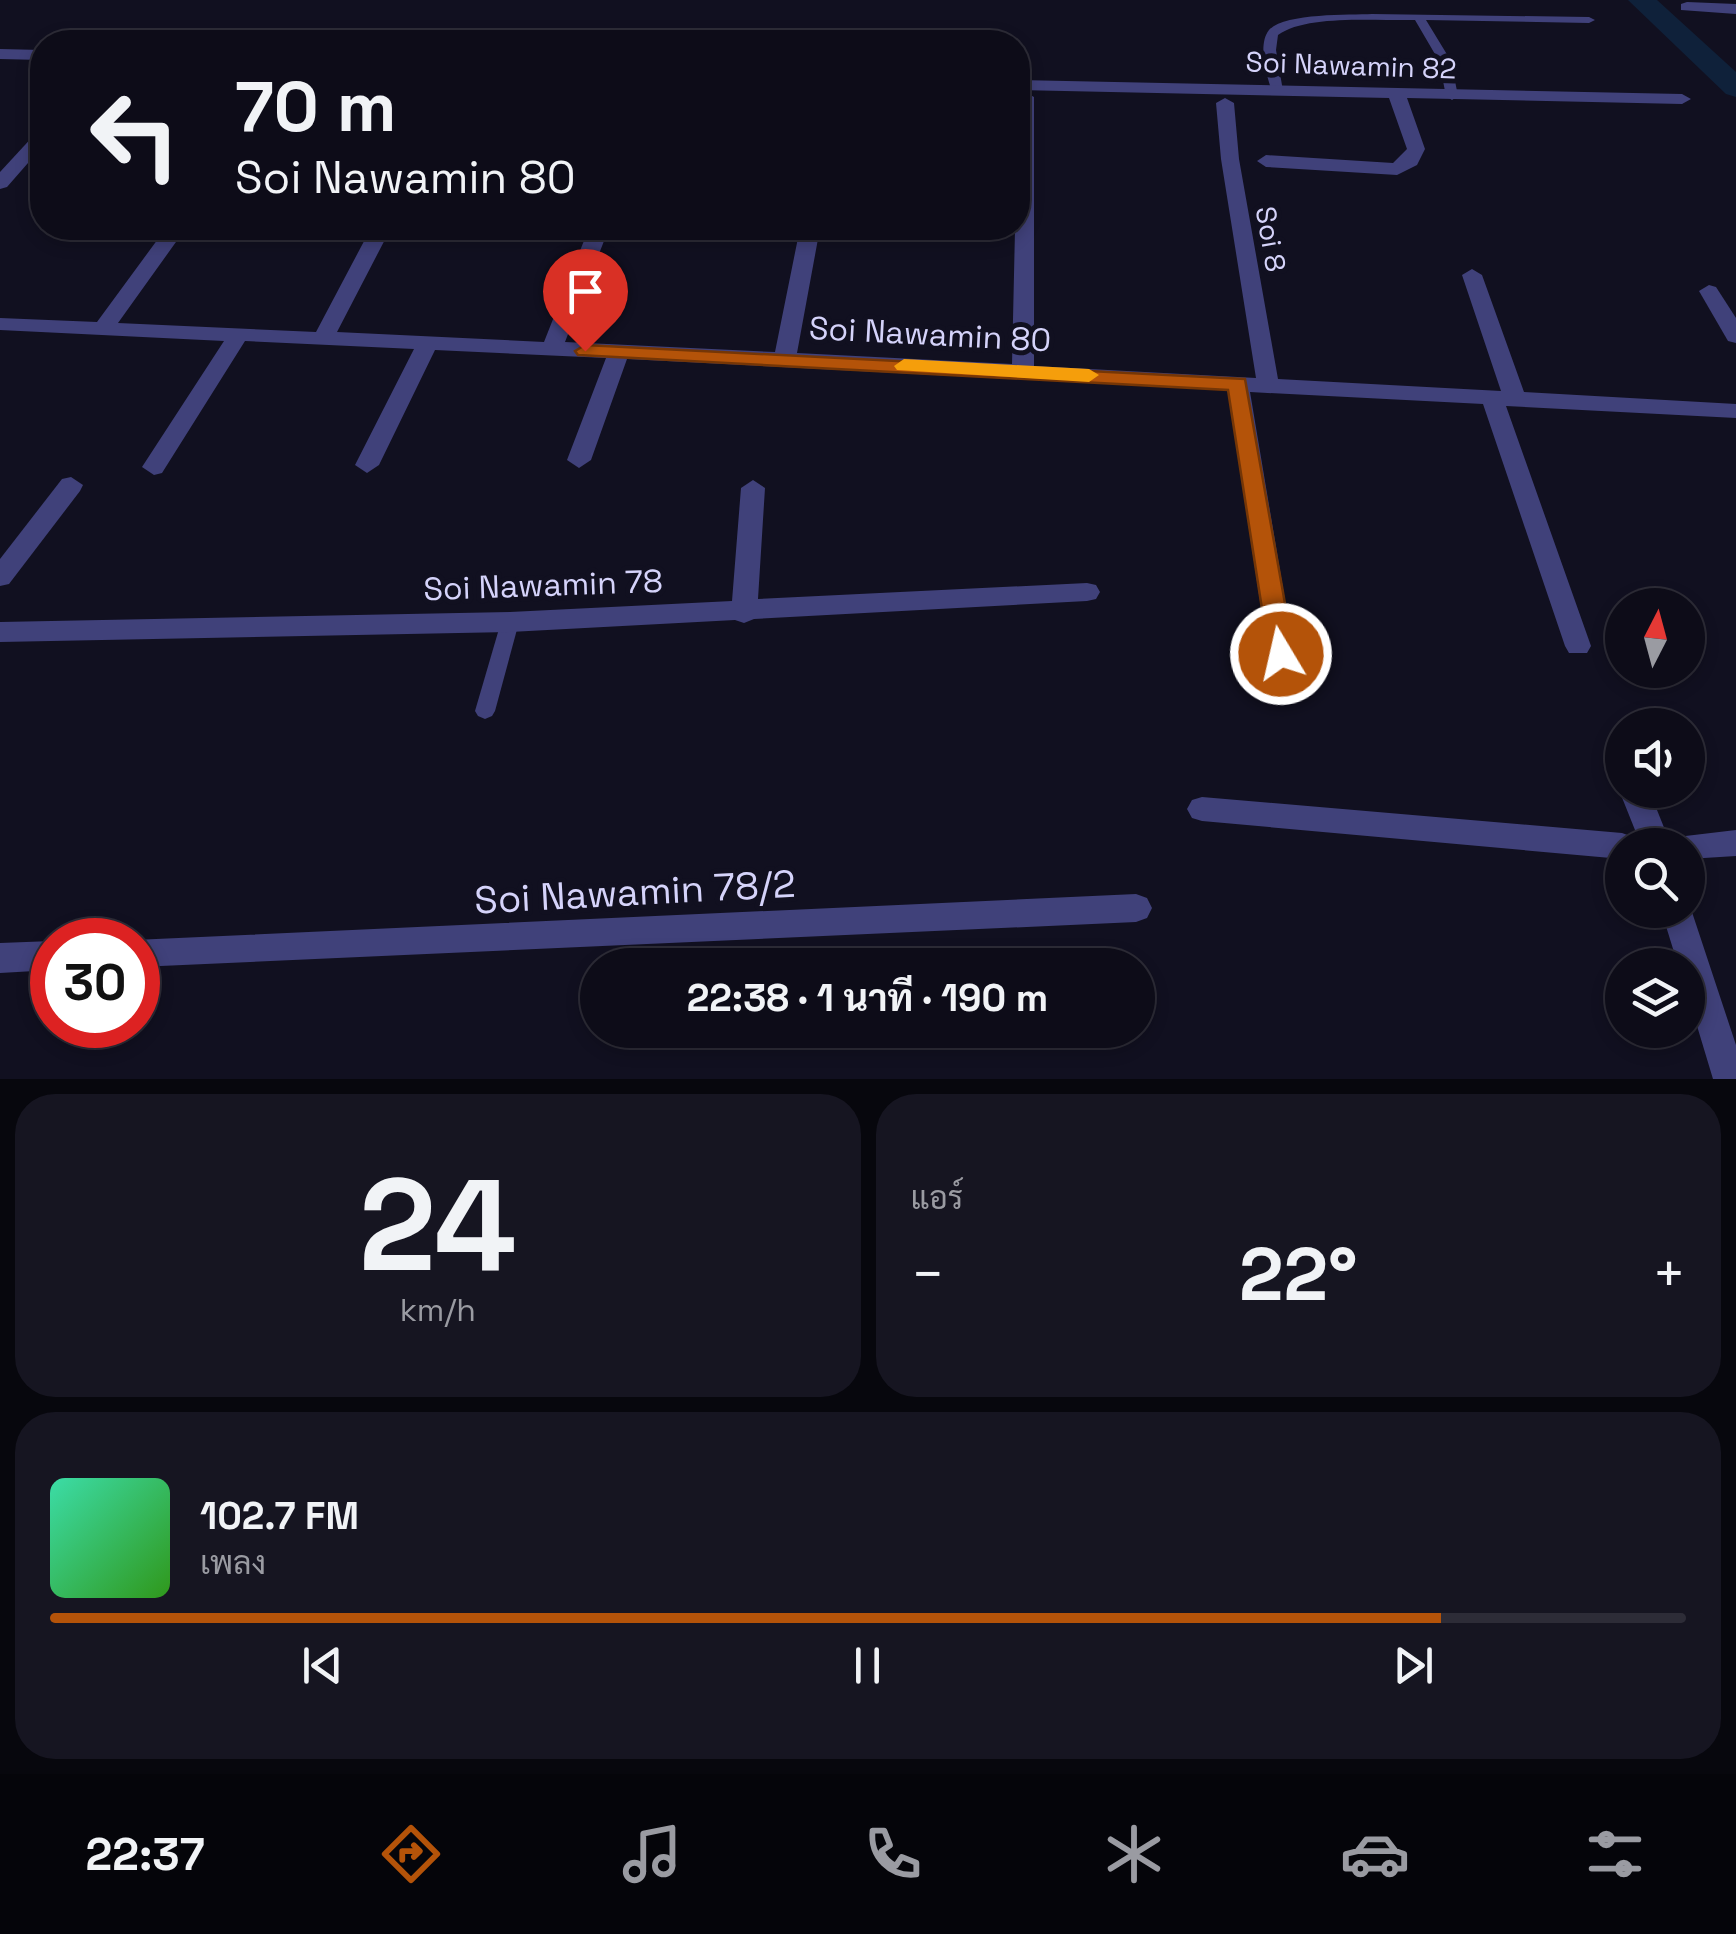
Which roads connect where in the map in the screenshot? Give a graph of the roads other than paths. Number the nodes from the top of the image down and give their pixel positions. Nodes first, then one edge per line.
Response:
1 (1687, 7) dead end
2 (1736, 9) edge
3 (1419, 18) junction
4 (1589, 20) dead end
5 (0, 54) edge
6 (30, 55) edge
7 (1276, 90) junction
8 (1030, 91) edge
9 (1397, 96) junction
10 (1452, 96) junction
11 (1682, 99) dead end
12 (1225, 102) dead end
13 (30, 150) edge
14 (1266, 161) dead end
15 (0, 184) edge
16 (167, 240) edge
17 (375, 240) edge
18 (595, 240) edge
19 (808, 240) edge
20 (1022, 240) edge
21 (1472, 275) dead end
22 (1722, 302) edge
23 (0, 324) edge
24 (103, 329) junction
25 (239, 334) junction
26 (1736, 336) edge
27 (324, 337) junction
28 (428, 343) junction
29 (551, 350) junction
30 (619, 352) junction
31 (785, 359) junction
32 (1023, 372) junction
33 (1238, 384) junction
34 (1268, 385) junction
35 (1502, 396) junction
36 (1736, 411) edge
37 (579, 460) dead end
38 (366, 465) dead end
39 (154, 466) dead end
40 (71, 486) dead end
41 (753, 488) dead end
42 (0, 577) edge
43 (1087, 592) dead end
44 (744, 613) junction
45 (510, 622) junction
46 (0, 632) edge
47 (1578, 646) dead end
48 (1281, 654) dead end
49 (484, 712) dead end
50 (1202, 809) dead end
51 (1736, 842) edge
52 (1605, 845) edge
53 (1705, 845) edge
54 (1136, 908) dead end
55 (1682, 928) edge
56 (160, 952) edge
57 (30, 957) edge
58 (0, 958) edge
59 (1730, 1069) edge

1 - 2 street
3 - 4 lane
3 - 7 lane
3 - 10 lane
5 - 6 street
7 - 8 street, Soi Nawamin 82
7 - 9 street, Soi Nawamin 82
9 - 10 street, Soi Nawamin 82
9 - 14 street
10 - 11 street, Soi Nawamin 82
12 - 34 street, Soi 8
13 - 15 street
16 - 24 street
17 - 27 street
18 - 29 street
19 - 31 street
20 - 32 street
21 - 35 street
22 - 26 street
23 - 24 street, Soi Nawamin 80
24 - 25 street, Soi Nawamin 80
25 - 27 street, Soi Nawamin 80
25 - 39 street
27 - 28 street, Soi Nawamin 80
28 - 29 street, Soi Nawamin 80
28 - 38 street
29 - 30 street, Soi Nawamin 80
30 - 31 street, Soi Nawamin 80
30 - 37 street
31 - 32 street, Soi Nawamin 80
32 - 33 street, Soi Nawamin 80
33 - 34 street, Soi Nawamin 80
33 - 48 street
34 - 35 street, Soi Nawamin 80
35 - 36 street, Soi Nawamin 80
35 - 47 street
40 - 42 street
41 - 44 street
43 - 44 street, Soi Nawamin 78
44 - 45 street, Soi Nawamin 78
45 - 46 street, Soi Nawamin 78
45 - 49 lane
50 - 52 street
51 - 53 street
54 - 56 street, Soi Nawamin 78/2
55 - 59 street
57 - 58 street

